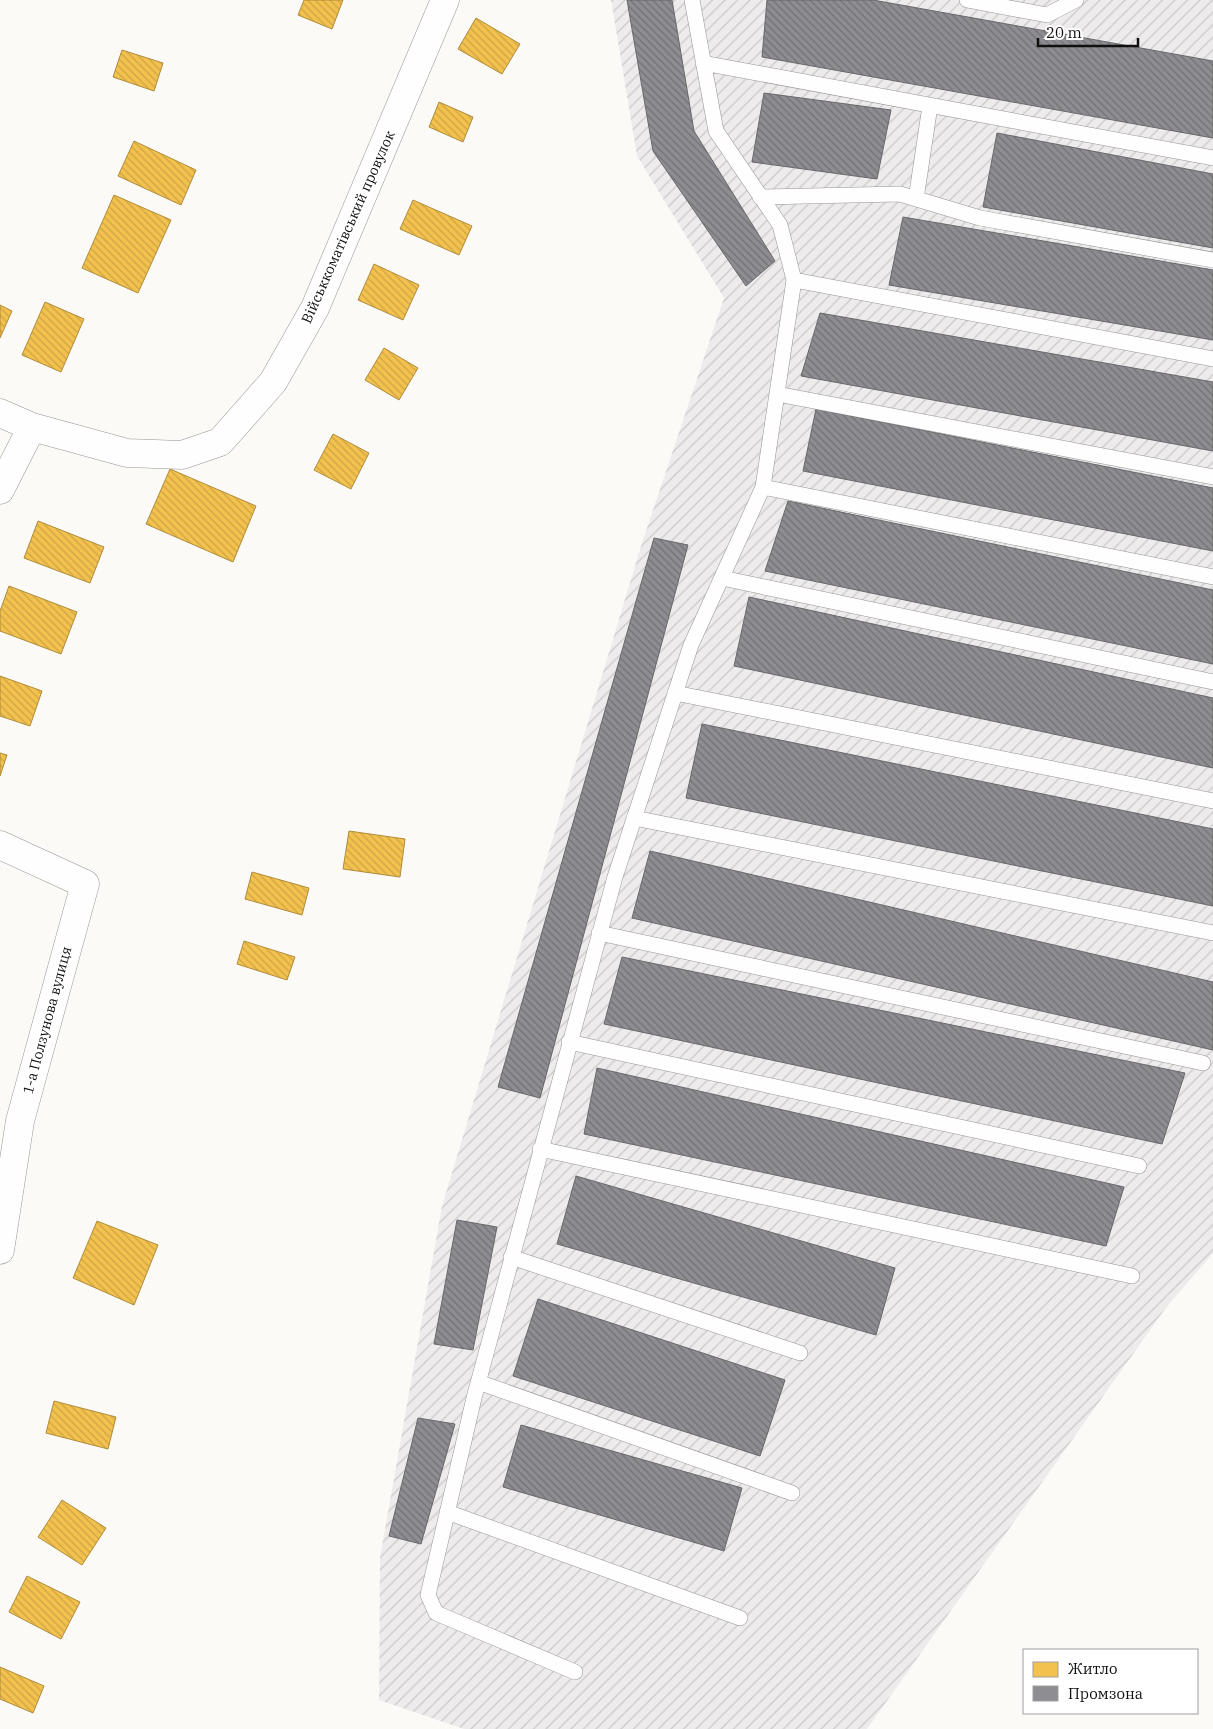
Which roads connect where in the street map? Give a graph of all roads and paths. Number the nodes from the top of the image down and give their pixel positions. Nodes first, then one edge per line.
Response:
1 (445, 0) edge
2 (692, 0) edge
3 (967, 0) edge
4 (1076, 0) edge
5 (703, 63) junction
6 (930, 106) junction
7 (1213, 158) edge
8 (760, 197) junction
9 (916, 199) junction
10 (1213, 260) edge
11 (794, 280) junction
12 (1213, 359) edge
13 (777, 394) junction
14 (0, 413) edge
15 (32, 426) junction
16 (1213, 477) edge
17 (763, 487) junction
18 (0, 490) edge
19 (1213, 577) edge
20 (722, 578) junction
21 (1213, 682) edge
22 (675, 693) junction
23 (1213, 801) edge
24 (634, 818) junction
25 (0, 845) edge
26 (1213, 933) edge
27 (599, 934) junction
28 (569, 1042) junction
29 (1203, 1063) dead end
30 (540, 1149) junction
31 (1139, 1166) dead end
32 (0, 1250) edge
33 (511, 1257) junction
34 (1132, 1276) dead end
35 (800, 1353) dead end
36 (478, 1382) junction
37 (792, 1493) dead end
38 (447, 1512) junction
39 (740, 1618) dead end
40 (575, 1672) dead end

1 - 15 street, Військкоматівський провулок
2 - 5 lane
3 - 4 lane
5 - 6 lane
5 - 8 lane
6 - 7 lane
6 - 9 lane
8 - 9 lane
8 - 11 lane
9 - 10 lane
11 - 12 lane
11 - 13 lane
13 - 16 lane
13 - 17 lane
14 - 15 street, Військкоматівський провулок
15 - 18 street
17 - 19 lane
17 - 20 lane
20 - 21 lane
20 - 22 lane
22 - 23 lane
22 - 24 lane
24 - 26 lane
24 - 27 lane
25 - 32 street, 1-а Ползунова вулиця
27 - 28 lane
27 - 29 lane
28 - 30 lane
28 - 31 lane
30 - 33 lane
30 - 34 lane
33 - 35 lane
33 - 36 lane
36 - 37 lane
36 - 38 lane
38 - 39 lane
38 - 40 lane

